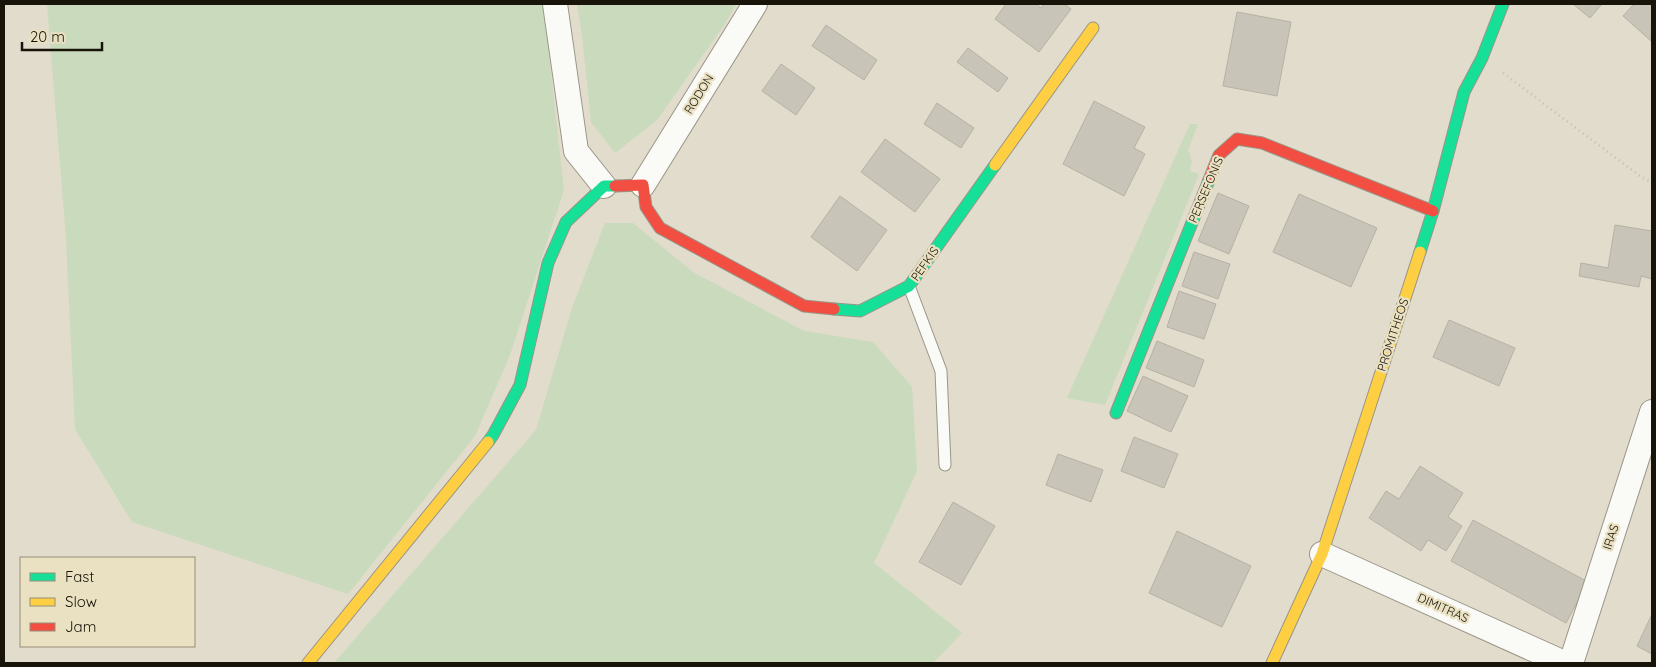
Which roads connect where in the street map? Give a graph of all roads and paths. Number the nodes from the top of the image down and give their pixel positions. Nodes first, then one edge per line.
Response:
1 (555, 4) edge
2 (755, 4) edge
3 (1503, 4) edge
4 (1093, 28) dead end
5 (1482, 58) junction
6 (1652, 182) edge
7 (643, 185) junction
8 (604, 186) junction
9 (1433, 211) junction
10 (909, 286) junction
11 (1652, 412) edge
12 (1116, 413) dead end
13 (945, 465) dead end
14 (1322, 554) junction
15 (308, 663) edge
16 (1272, 663) edge
17 (1564, 663) edge
18 (1570, 663) edge

1 - 8 street
2 - 7 street, RODON
3 - 5 street, PROMITHEOS
4 - 10 street, PEFKIS
5 - 6 path
5 - 9 street, PROMITHEOS
7 - 8 street
7 - 10 street, PEFKIS
8 - 15 street
9 - 12 street, PERSEFONIS
9 - 14 street, PROMITHEOS
10 - 13 lane
11 - 18 street, IRAS
14 - 16 street, PROMITHEOS
14 - 17 street, DIMITRAS

